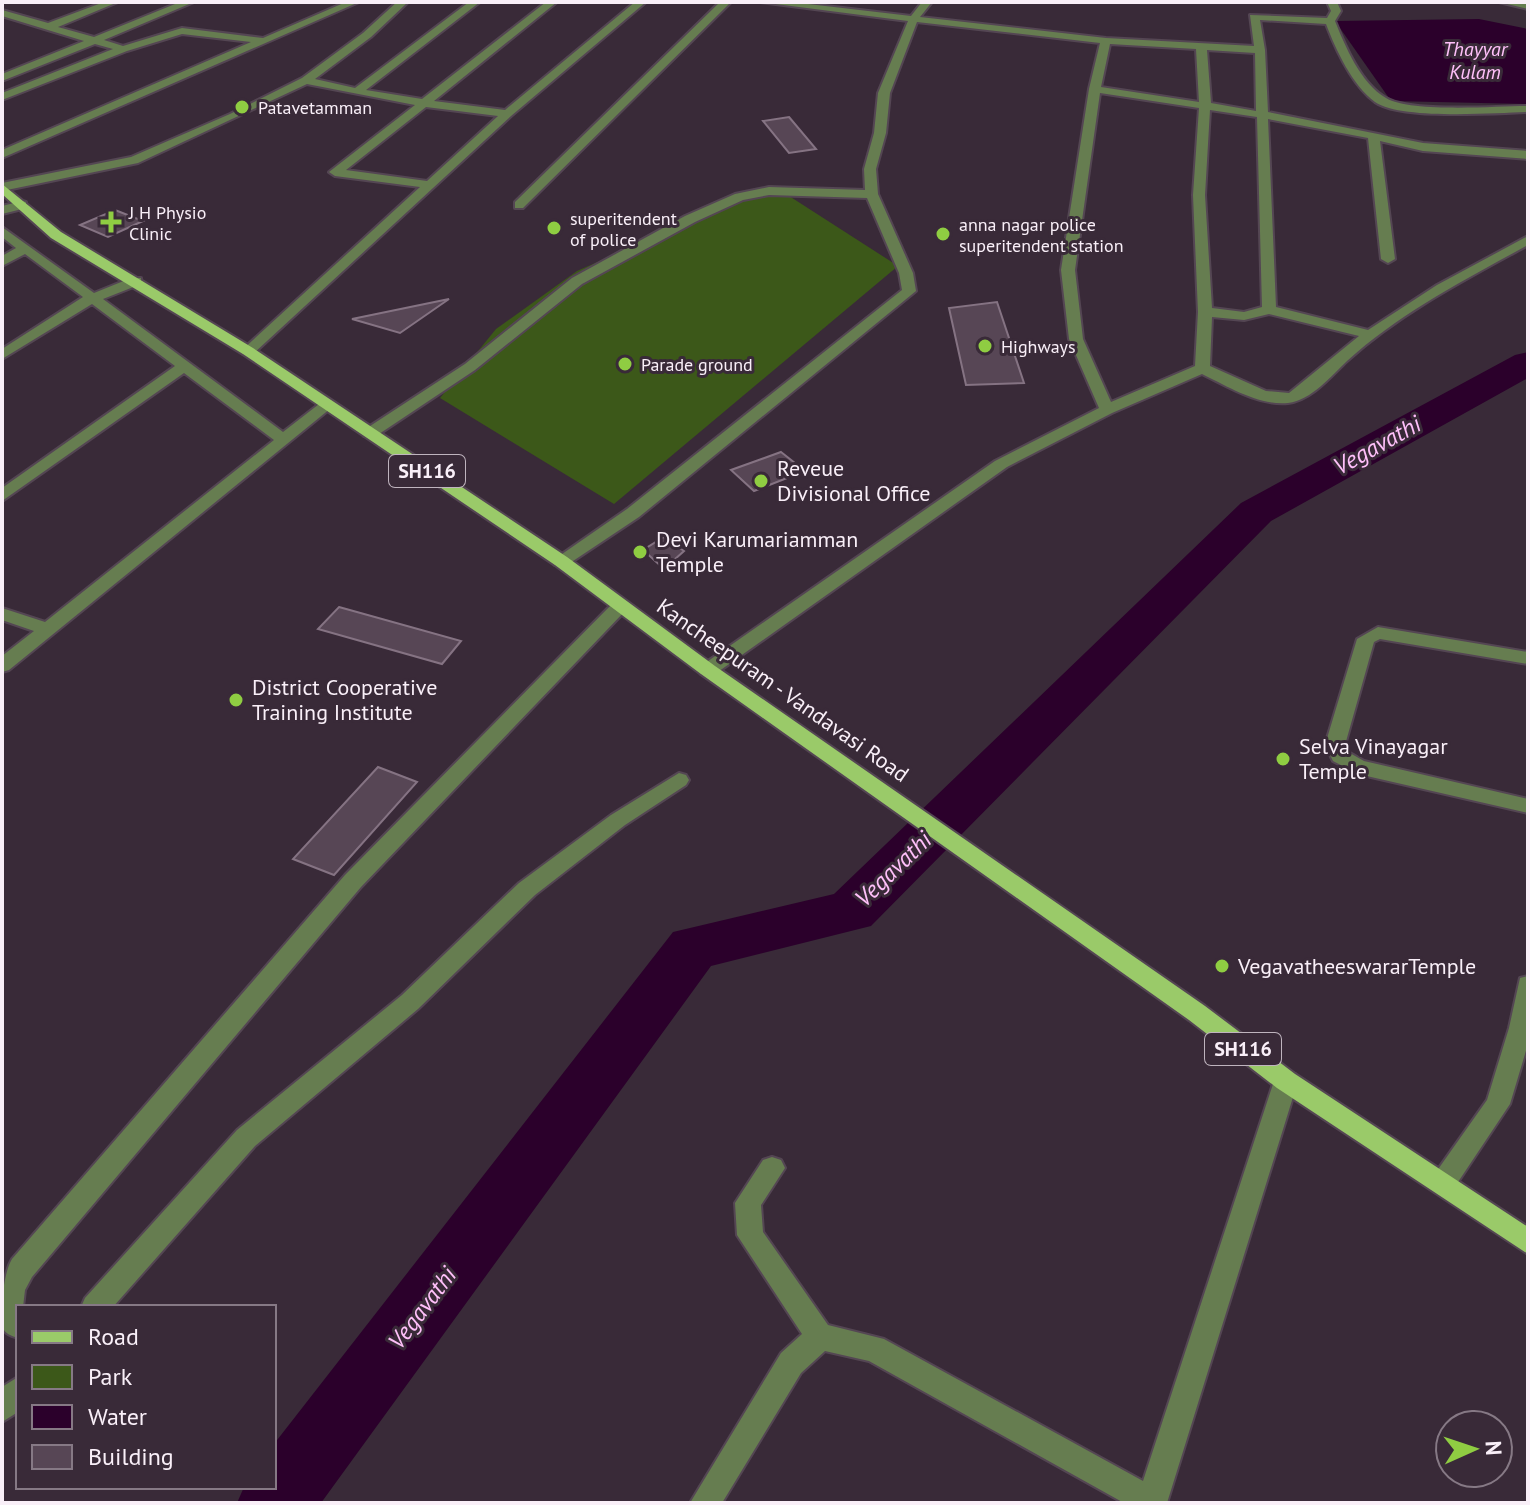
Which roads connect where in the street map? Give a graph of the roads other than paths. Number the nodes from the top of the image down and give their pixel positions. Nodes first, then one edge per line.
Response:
1 (14, 2) edge
2 (113, 2) edge
3 (189, 2) edge
4 (322, 2) edge
5 (403, 2) edge
6 (475, 2) edge
7 (552, 2) edge
8 (641, 2) edge
9 (726, 2) edge
10 (765, 2) edge
11 (927, 2) edge
12 (1332, 2) edge
13 (1504, 2) edge
14 (349, 4) edge
15 (799, 4) edge
16 (2, 6) edge
17 (156, 6) dead end
18 (1528, 6) edge
19 (171, 9) junction
20 (2, 13) edge
21 (914, 18) junction
22 (1330, 21) junction
23 (48, 27) junction
24 (93, 41) junction
25 (267, 41) junction
26 (1106, 41) junction
27 (1201, 46) junction
28 (123, 49) junction
29 (1260, 50) junction
30 (2, 78) edge
31 (306, 80) junction
32 (1095, 89) junction
33 (357, 92) junction
34 (2, 97) edge
35 (424, 103) junction
36 (1205, 105) junction
37 (1528, 109) edge
38 (507, 114) junction
39 (1261, 114) junction
40 (1374, 136) junction
41 (2, 154) edge
42 (1528, 155) edge
43 (431, 185) junction
44 (2, 188) edge
45 (872, 194) junction
46 (22, 205) junction
47 (519, 205) dead end
48 (2, 210) edge
49 (2, 231) edge
50 (1528, 240) edge
51 (24, 249) junction
52 (1388, 259) dead end
53 (2, 262) edge
54 (136, 281) junction
55 (90, 299) junction
56 (1269, 310) junction
57 (1205, 312) junction
58 (1371, 335) junction
59 (248, 351) junction
60 (2, 355) edge
61 (183, 367) junction
62 (1202, 368) junction
63 (328, 404) junction
64 (1107, 410) junction
65 (370, 433) junction
66 (284, 440) junction
67 (2, 496) edge
68 (561, 561) junction
69 (620, 606) junction
70 (2, 614) edge
71 (47, 629) junction
72 (1528, 658) edge
73 (2, 666) edge
74 (708, 670) junction
75 (679, 780) dead end
76 (1528, 806) edge
77 (1528, 985) edge
78 (1286, 1081) junction
79 (772, 1168) dead end
80 (1443, 1183) junction
81 (1528, 1242) edge
82 (97, 1305) edge
83 (16, 1324) edge
84 (820, 1336) junction
85 (16, 1393) edge
86 (2, 1408) edge
87 (1152, 1502) edge
88 (705, 1503) edge

1 - 16 street
2 - 23 street
3 - 19 street
4 - 14 street
5 - 31 street
6 - 33 street
7 - 35 street
8 - 38 street
9 - 47 street
10 - 15 street
11 - 21 street
12 - 22 street
13 - 18 street
14 - 25 street
15 - 21 street
17 - 19 street
19 - 24 street
20 - 23 street
21 - 26 street
21 - 45 street
22 - 29 street
22 - 37 street
23 - 24 street
24 - 28 street
24 - 30 street
25 - 28 street
25 - 41 street
26 - 27 street
26 - 32 street
27 - 29 street
27 - 36 street
28 - 34 street
29 - 39 street
31 - 33 street
31 - 44 street
32 - 36 street
32 - 64 street
33 - 35 street
35 - 38 street
35 - 43 street
36 - 39 street
36 - 57 street
38 - 43 street
39 - 40 street
39 - 56 street
40 - 42 street
40 - 52 street
43 - 59 street
44 - 46 main road, Kancheepuram - Vandavasi Road / SH116
45 - 65 street
45 - 68 street
46 - 48 street
46 - 54 main road, Kancheepuram - Vandavasi Road / SH116
49 - 51 street
50 - 58 street
51 - 53 street
51 - 55 street
54 - 55 street
54 - 59 main road, Kancheepuram - Vandavasi Road / SH116
55 - 60 street
55 - 61 street
56 - 57 street
56 - 58 street
57 - 62 street
58 - 62 street
59 - 63 main road, Kancheepuram - Vandavasi Road / SH116
61 - 66 street
61 - 67 street
62 - 64 street
63 - 65 main road, Kancheepuram - Vandavasi Road / SH116
63 - 66 street
64 - 74 street
65 - 68 main road, Kancheepuram - Vandavasi Road / SH116
66 - 71 street
68 - 69 main road, Kancheepuram - Vandavasi Road / SH116
69 - 74 main road, Kancheepuram - Vandavasi Road / SH116
69 - 83 street
70 - 71 street
71 - 73 street
72 - 76 street
74 - 78 main road, Kancheepuram - Vandavasi Road / SH116
75 - 82 street
77 - 80 street
78 - 80 main road, Kancheepuram - Vandavasi Road / SH116
78 - 87 street
79 - 84 street
80 - 81 main road, Kancheepuram - Vandavasi Road / SH116
84 - 87 street
84 - 88 street
85 - 86 street

